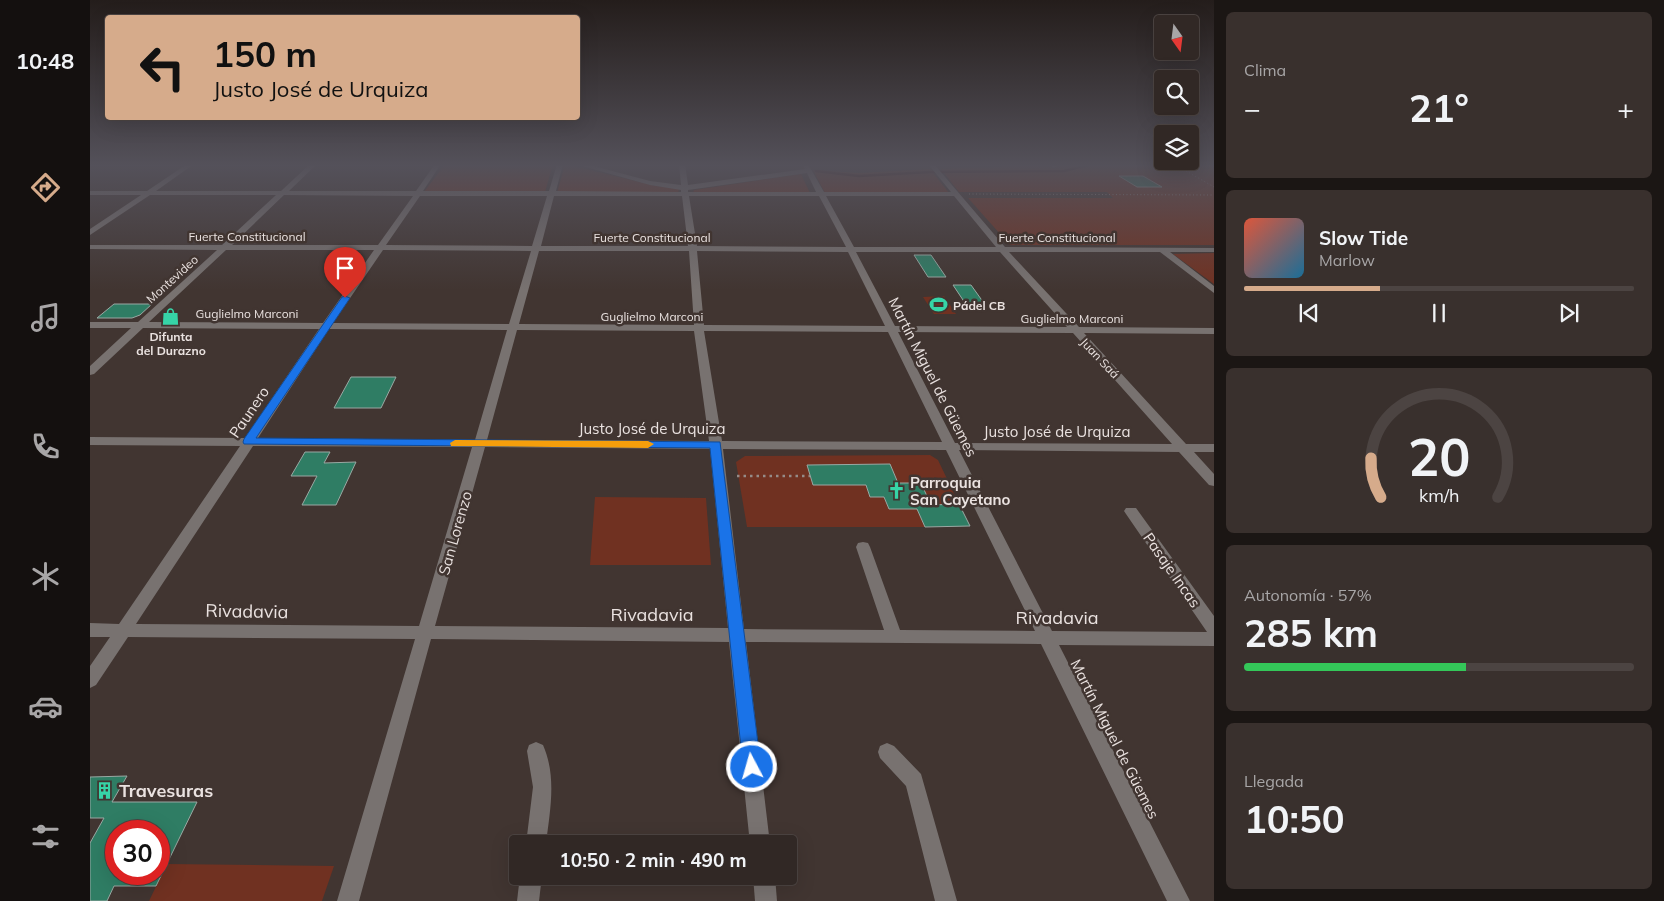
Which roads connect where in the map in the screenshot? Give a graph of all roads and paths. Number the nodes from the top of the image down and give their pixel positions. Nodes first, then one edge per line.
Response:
1 (129, 206) edge
2 (269, 206) edge
3 (408, 206) edge
4 (547, 206) edge
5 (686, 206) edge
6 (828, 206) edge
7 (965, 206) edge
8 (90, 233) edge
9 (90, 247) edge
10 (225, 248) junction
11 (380, 249) junction
12 (851, 249) junction
13 (537, 250) junction
14 (693, 250) junction
15 (1002, 250) junction
16 (1162, 250) junction
17 (1214, 250) edge
18 (1214, 290) edge
19 (90, 325) edge
20 (140, 325) junction
21 (326, 326) junction
22 (514, 327) junction
23 (699, 328) junction
24 (891, 329) junction
25 (1075, 330) junction
26 (1214, 331) edge
27 (90, 372) edge
28 (90, 441) edge
29 (248, 442) junction
30 (481, 443) junction
31 (716, 444) junction
32 (950, 447) junction
33 (1183, 447) junction
34 (1214, 448) edge
35 (737, 476) dead end
36 (810, 476) dead end
37 (1214, 482) edge
38 (1131, 511) dead end
39 (863, 547) dead end
40 (1214, 629) edge
41 (90, 630) edge
42 (124, 630) junction
43 (425, 633) junction
44 (738, 635) junction
45 (894, 636) junction
46 (1046, 637) junction
47 (1214, 639) edge
48 (90, 680) edge
49 (536, 751) dead end
50 (887, 752) dead end
51 (537, 835) edge
52 (759, 835) edge
53 (530, 885) edge
54 (765, 885) edge
55 (348, 901) edge
56 (528, 901) edge
57 (766, 901) edge
58 (946, 901) edge
59 (1179, 901) edge

1 - 8 street
2 - 10 street, Montevideo
3 - 11 street, Paunero
4 - 13 street, San Lorenzo
5 - 14 street
6 - 12 street, Martín Miguel de Güemes
7 - 15 street, Juan Saá
9 - 10 street, Fuerte Constitucional
10 - 11 street, Fuerte Constitucional
10 - 20 street, Montevideo
11 - 13 street, Fuerte Constitucional
11 - 21 street, Paunero
12 - 14 street, Fuerte Constitucional
12 - 15 street, Fuerte Constitucional
12 - 24 street, Martín Miguel de Güemes
13 - 14 street, Fuerte Constitucional
13 - 22 street, San Lorenzo
14 - 23 street
15 - 16 street, Fuerte Constitucional
15 - 25 street, Juan Saá
16 - 17 street, Fuerte Constitucional
16 - 18 street
19 - 20 street, Guglielmo Marconi
20 - 21 street, Guglielmo Marconi
20 - 27 street, Montevideo
21 - 22 street, Guglielmo Marconi
21 - 29 street, Paunero
22 - 23 street, Guglielmo Marconi
22 - 30 street, San Lorenzo
23 - 24 street, Guglielmo Marconi
23 - 31 street
24 - 25 street, Guglielmo Marconi
24 - 32 street, Martín Miguel de Güemes
25 - 26 street, Guglielmo Marconi
25 - 33 street, Juan Saá
28 - 29 street, Justo José de Urquiza
29 - 30 street, Justo José de Urquiza
29 - 42 street, Paunero
30 - 31 street, Justo José de Urquiza
30 - 43 street, San Lorenzo
31 - 32 street, Justo José de Urquiza
31 - 44 street
32 - 33 street, Justo José de Urquiza
32 - 46 street, Martín Miguel de Güemes
33 - 34 street, Justo José de Urquiza
33 - 37 street, Juan Saá
35 - 36 path
38 - 40 street, Pasaje Incas
39 - 45 street
41 - 42 street, Rivadavia
42 - 43 street, Rivadavia
42 - 48 street, Paunero
43 - 44 street, Rivadavia
43 - 55 street, San Lorenzo
44 - 45 street, Rivadavia
44 - 52 street
45 - 46 street, Rivadavia
46 - 47 street, Rivadavia
46 - 59 street, Martín Miguel de Güemes
49 - 51 street
50 - 58 street
53 - 56 street
54 - 57 street

